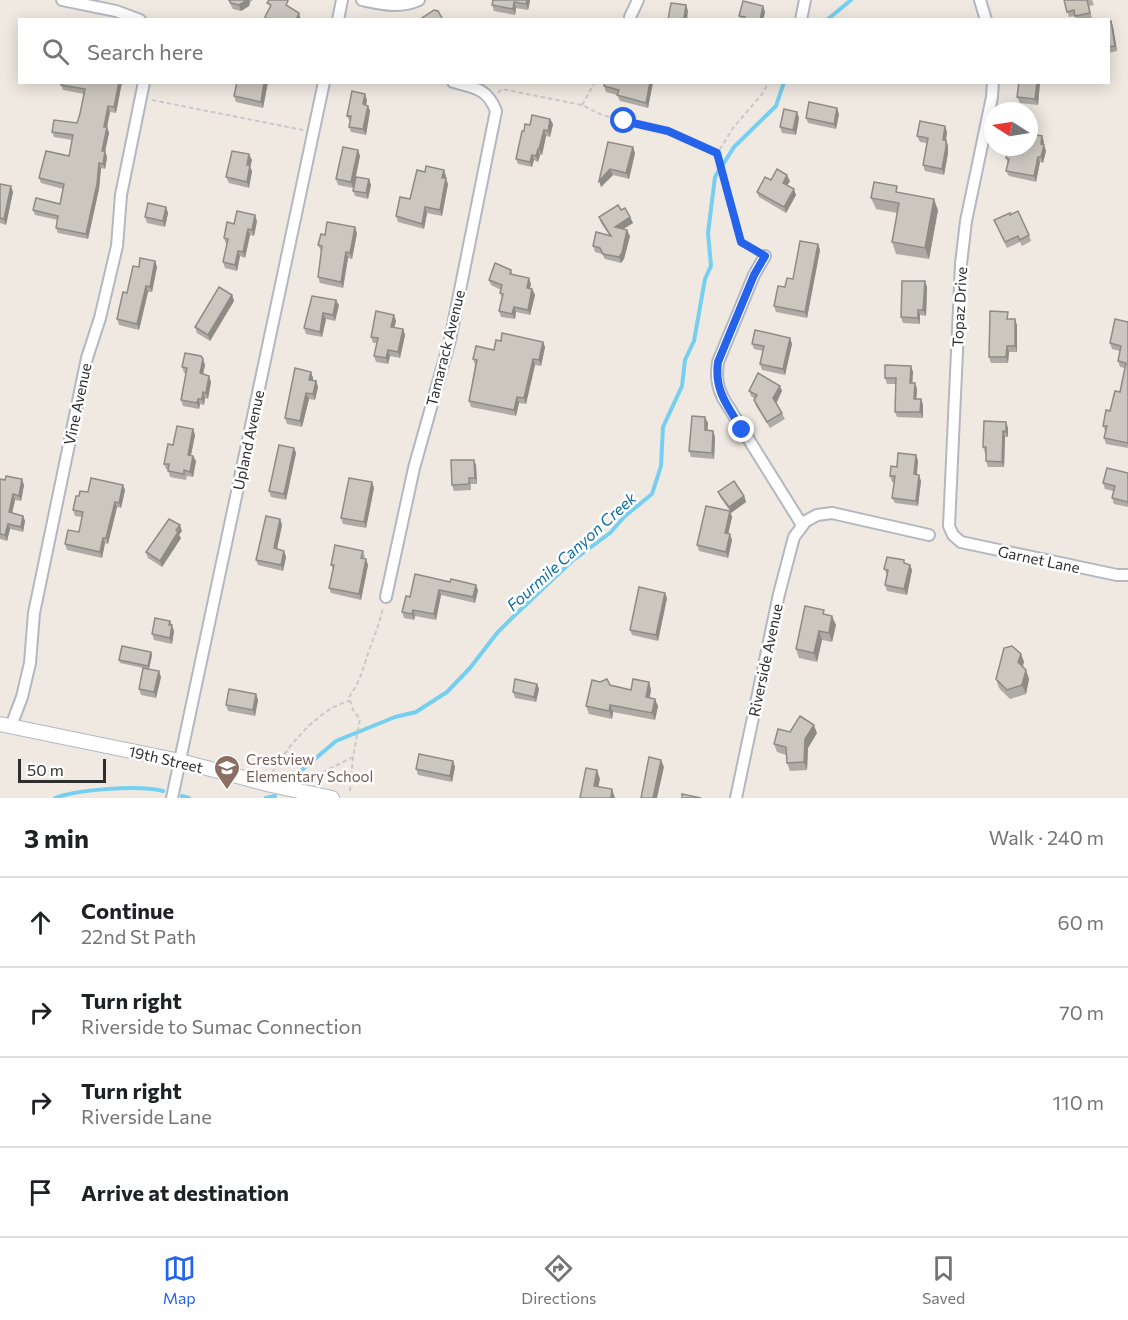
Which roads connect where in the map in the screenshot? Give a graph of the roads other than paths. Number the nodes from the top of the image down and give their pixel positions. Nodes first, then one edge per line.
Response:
1 (62, 0) edge
2 (342, 0) edge
3 (362, 0) edge
4 (419, 0) edge
5 (638, 0) edge
6 (805, 0) edge
7 (980, 0) edge
8 (117, 6) edge
9 (630, 17) dead end
10 (137, 18) edge
11 (338, 18) edge
12 (801, 18) edge
13 (985, 18) edge
14 (144, 84) edge
15 (324, 84) edge
16 (462, 84) edge
17 (993, 84) edge
18 (765, 256) road end
19 (802, 525) junction
20 (929, 535) dead end
21 (953, 535) joint
22 (1128, 575) edge
23 (386, 597) road end
24 (6, 725) edge
25 (180, 761) junction
26 (172, 798) edge
27 (332, 798) edge
28 (736, 798) edge

1 - 8 street
2 - 11 street
3 - 4 street
5 - 9 street
6 - 12 street
7 - 13 street
8 - 10 street
14 - 24 street, Vine Avenue
15 - 25 street, Upland Avenue
16 - 23 street, Tamarack Avenue
17 - 21 street, Topaz Drive
18 - 19 street
19 - 20 street
19 - 28 street, Riverside Avenue
21 - 22 street, Garnet Lane
24 - 25 street, 19th Street
25 - 26 street, Upland Avenue
25 - 27 street, 19th Street

